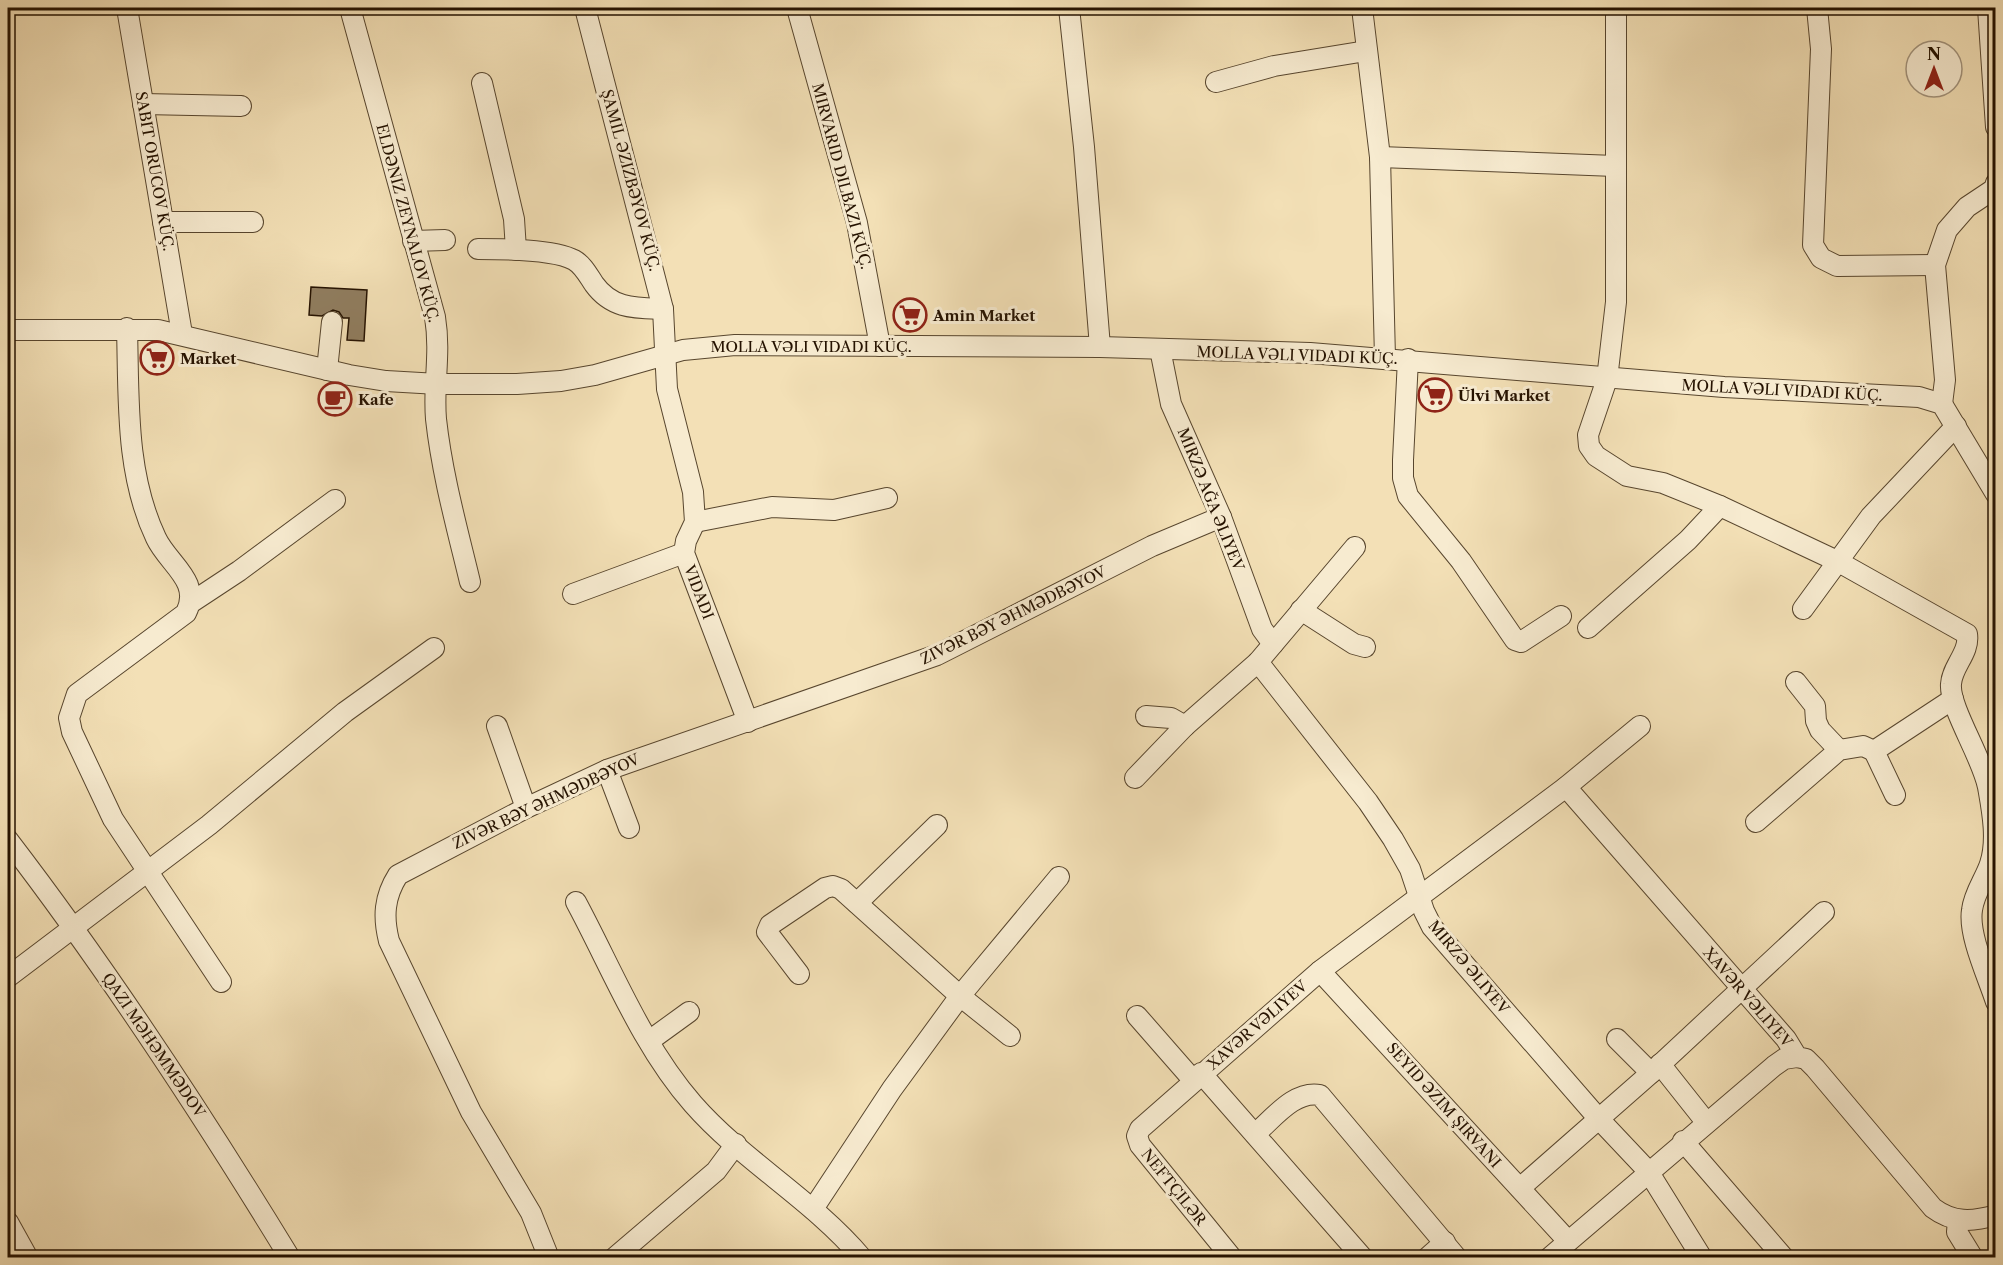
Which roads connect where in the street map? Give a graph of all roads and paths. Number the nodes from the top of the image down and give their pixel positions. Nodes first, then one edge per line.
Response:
1 (127, 8) edge
2 (350, 8) edge
3 (585, 8) edge
4 (797, 8) edge
5 (1069, 8) edge
6 (1362, 8) edge
7 (1616, 8) edge
8 (1817, 8) edge
9 (1988, 8) edge
10 (1366, 51) junction
11 (1216, 82) dead end
12 (482, 83) dead end
13 (143, 104) junction
14 (241, 106) dead end
15 (1995, 127) edge
16 (1380, 157) junction
17 (1615, 166) junction
18 (1995, 183) edge
19 (163, 222) junction
20 (253, 222) dead end
21 (445, 240) dead end
22 (413, 242) junction
23 (478, 249) dead end
24 (516, 250) junction
25 (1935, 265) junction
26 (663, 309) junction
27 (332, 322) dead end
28 (127, 328) junction
29 (8, 330) edge
30 (182, 334) junction
31 (880, 345) junction
32 (1100, 347) junction
33 (1160, 349) junction
34 (664, 354) junction
35 (1386, 358) junction
36 (1408, 360) junction
37 (327, 370) junction
38 (1607, 379) junction
39 (438, 384) junction
40 (1942, 404) junction
41 (1956, 426) junction
42 (1995, 490) edge
43 (887, 498) dead end
44 (335, 500) dead end
45 (1720, 506) junction
46 (1221, 516) junction
47 (695, 522) junction
48 (1355, 548) dead end
49 (684, 553) junction
50 (1837, 561) junction
51 (470, 582) dead end
52 (573, 594) dead end
53 (192, 602) junction
54 (1803, 609) dead end
55 (1301, 610) junction
56 (1561, 616) dead end
57 (1588, 628) dead end
58 (1273, 644) junction
59 (1365, 647) dead end
60 (434, 648) dead end
61 (1258, 662) junction
62 (1796, 682) dead end
63 (1953, 699) junction
64 (1146, 716) dead end
65 (748, 722) junction
66 (496, 726) dead end
67 (1185, 726) junction
68 (1640, 726) dead end
69 (1839, 750) junction
70 (1874, 751) junction
71 (607, 770) junction
72 (1135, 778) dead end
73 (1566, 788) junction
74 (1894, 795) dead end
75 (526, 808) junction
76 (1756, 822) dead end
77 (938, 825) dead end
78 (629, 828) dead end
79 (8, 840) edge
80 (147, 870) junction
81 (1059, 877) dead end
82 (1419, 895) junction
83 (576, 902) dead end
84 (857, 903) junction
85 (1824, 912) dead end
86 (72, 926) junction
87 (1320, 971) junction
88 (799, 974) dead end
89 (8, 977) edge
90 (221, 982) dead end
91 (1742, 989) junction
92 (960, 996) junction
93 (1995, 1002) edge
94 (689, 1012) dead end
95 (1137, 1016) dead end
96 (1010, 1036) dead end
97 (1617, 1039) dead end
98 (649, 1041) junction
99 (1797, 1057) junction
100 (1656, 1068) junction
101 (1197, 1076) junction
102 (1598, 1118) junction
103 (1706, 1122) junction
104 (1255, 1134) junction
105 (1683, 1141) junction
106 (736, 1144) junction
107 (1140, 1145) joint
108 (1648, 1171) junction
109 (1520, 1188) junction
110 (813, 1209) junction
111 (1995, 1215) edge
112 (1958, 1220) junction
113 (8, 1222) edge
114 (1568, 1241) junction
115 (1451, 1250) edge
116 (28, 1257) edge
117 (290, 1257) edge
118 (549, 1257) edge
119 (614, 1257) edge
120 (862, 1257) edge
121 (1232, 1257) edge
122 (1363, 1257) edge
123 (1427, 1257) edge
124 (1549, 1257) edge
125 (1702, 1257) edge
126 (1784, 1257) edge
127 (1973, 1257) edge

1 - 13 street, SABIT ORUCOV KÜÇ.
2 - 22 street, ELDƏNIZ ZEYNALOV KÜÇ.
3 - 26 street, ŞAMIL ƏZIZBƏYOV KÜÇ.
4 - 31 street, MIRVARID DILBAZI KÜÇ.
5 - 32 street
6 - 10 street
7 - 17 street
8 - 25 street
9 - 15 street
10 - 11 street
10 - 16 street
12 - 24 street
13 - 14 street
13 - 19 street, SABIT ORUCOV KÜÇ.
16 - 17 street
16 - 35 street
17 - 38 street
18 - 25 street
19 - 20 street
19 - 30 street, SABIT ORUCOV KÜÇ.
21 - 22 street
22 - 39 street, ELDƏNIZ ZEYNALOV KÜÇ.
23 - 24 street
24 - 26 street
25 - 40 street
26 - 34 street, ŞAMIL ƏZIZBƏYOV KÜÇ.
27 - 37 street
28 - 29 street, MOLLA VƏLI VIDADI KÜÇ.
28 - 30 street, MOLLA VƏLI VIDADI KÜÇ.
28 - 53 street
30 - 37 street, MOLLA VƏLI VIDADI KÜÇ.
31 - 32 street, MOLLA VƏLI VIDADI KÜÇ.
31 - 34 street, MOLLA VƏLI VIDADI KÜÇ.
32 - 33 street, MOLLA VƏLI VIDADI KÜÇ.
33 - 35 street, MOLLA VƏLI VIDADI KÜÇ.
33 - 46 street, MIRZƏ AĞA ƏLIYEV
34 - 39 street, MOLLA VƏLI VIDADI KÜÇ.
34 - 47 street, VIDADI
35 - 36 street, MOLLA VƏLI VIDADI KÜÇ.
36 - 38 street, MOLLA VƏLI VIDADI KÜÇ.
36 - 56 street, MOLLA VƏLI VIDADI KÜÇ.
37 - 39 street, MOLLA VƏLI VIDADI KÜÇ.
38 - 40 street, MOLLA VƏLI VIDADI KÜÇ.
38 - 45 street
39 - 51 street, ELDƏNIZ ZEYNALOV KÜÇ.
40 - 41 street
41 - 42 street
41 - 50 street
43 - 47 street
44 - 53 street
45 - 50 street
45 - 57 street
46 - 58 street, MIRZƏ AĞA ƏLIYEV
46 - 65 street, ZIVƏR BƏY ƏHMƏDBƏYOV
47 - 49 street, VIDADI
48 - 55 street
49 - 52 street
49 - 65 street, VIDADI
50 - 54 street
50 - 63 street
53 - 80 street
55 - 58 street
55 - 59 street
58 - 61 street
60 - 80 street
61 - 67 street
61 - 82 street, MIRZƏ ƏLIYEV
62 - 69 street
63 - 70 street
63 - 93 street
64 - 67 street
65 - 71 street, ZIVƏR BƏY ƏHMƏDBƏYOV
66 - 75 street
67 - 72 street
68 - 73 street, XAVƏR VƏLIYEV
69 - 70 street
69 - 76 street
70 - 74 street
71 - 75 street, ZIVƏR BƏY ƏHMƏDBƏYOV
71 - 78 street
73 - 82 street, XAVƏR VƏLIYEV
73 - 91 street, XAVƏR VƏLIYEV
75 - 118 street, ZIVƏR BƏY ƏHMƏDBƏYOV
77 - 84 street
79 - 86 street
80 - 86 street
80 - 90 street
81 - 92 street
82 - 87 street, XAVƏR VƏLIYEV
82 - 102 street, MIRZƏ ƏLIYEV
83 - 98 street
84 - 88 street
84 - 92 street
85 - 91 street
86 - 89 street
86 - 117 street
87 - 101 street, XAVƏR VƏLIYEV
87 - 109 street, SEYID ƏZIM ŞIRVANI
91 - 99 street, XAVƏR VƏLIYEV
91 - 100 street
92 - 96 street
92 - 110 street
94 - 98 street
95 - 101 street
97 - 100 street
98 - 106 street
99 - 103 street
99 - 112 street, XAVƏR VƏLIYEV
100 - 102 street
100 - 103 street
101 - 104 street
101 - 107 street, XAVƏR VƏLIYEV
102 - 108 street, MIRZƏ ƏLIYEV
102 - 109 street
103 - 105 street
104 - 115 street
104 - 122 street
105 - 108 street
105 - 126 street
106 - 110 street
106 - 119 street
107 - 121 street, NEFTÇILƏR
108 - 114 street
108 - 125 street, MIRZƏ ƏLIYEV
109 - 114 street, SEYID ƏZIM ŞIRVANI
110 - 120 street
111 - 112 street
112 - 127 street
113 - 116 street
114 - 124 street
115 - 123 street

